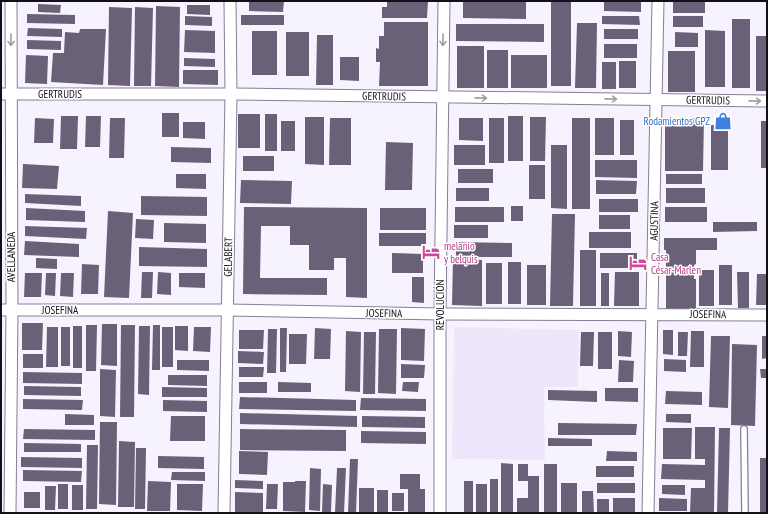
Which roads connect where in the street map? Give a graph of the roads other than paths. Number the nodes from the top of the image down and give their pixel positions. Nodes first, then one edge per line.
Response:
1 (11, 1) edge
2 (230, 1) edge
3 (444, 1) edge
4 (658, 1) edge
5 (6, 94) edge
6 (231, 94) junction
7 (442, 97) junction
8 (656, 100) junction
9 (767, 101) edge
10 (6, 310) edge
11 (227, 310) junction
12 (440, 314) junction
13 (652, 314) junction
14 (767, 315) edge
15 (744, 429) dead end
16 (10, 513) edge
17 (224, 513) edge
18 (440, 513) edge
19 (648, 513) edge
20 (745, 513) edge

1 -> 5 street, AVELLANEDA
2 - 6 street, GELABERT
3 -> 7 street, REVOLUCIÓN
4 - 8 street, AGUSTINA
5 - 6 street, GERTRUDIS
5 - 10 street, AVELLANEDA
6 - 7 street, GERTRUDIS
6 - 11 street, GELABERT
7 -> 8 street, GERTRUDIS
7 - 12 street, REVOLUCIÓN
8 -> 9 street, GERTRUDIS
8 - 13 street, AGUSTINA
10 - 11 street, JOSEFINA
10 - 16 street, AVELLANEDA
11 - 12 street, JOSEFINA
11 - 17 street, GELABERT
12 - 13 street, JOSEFINA
12 - 18 street, REVOLUCIÓN
13 - 14 street, JOSEFINA
13 - 19 street, AGUSTINA
15 - 20 lane

